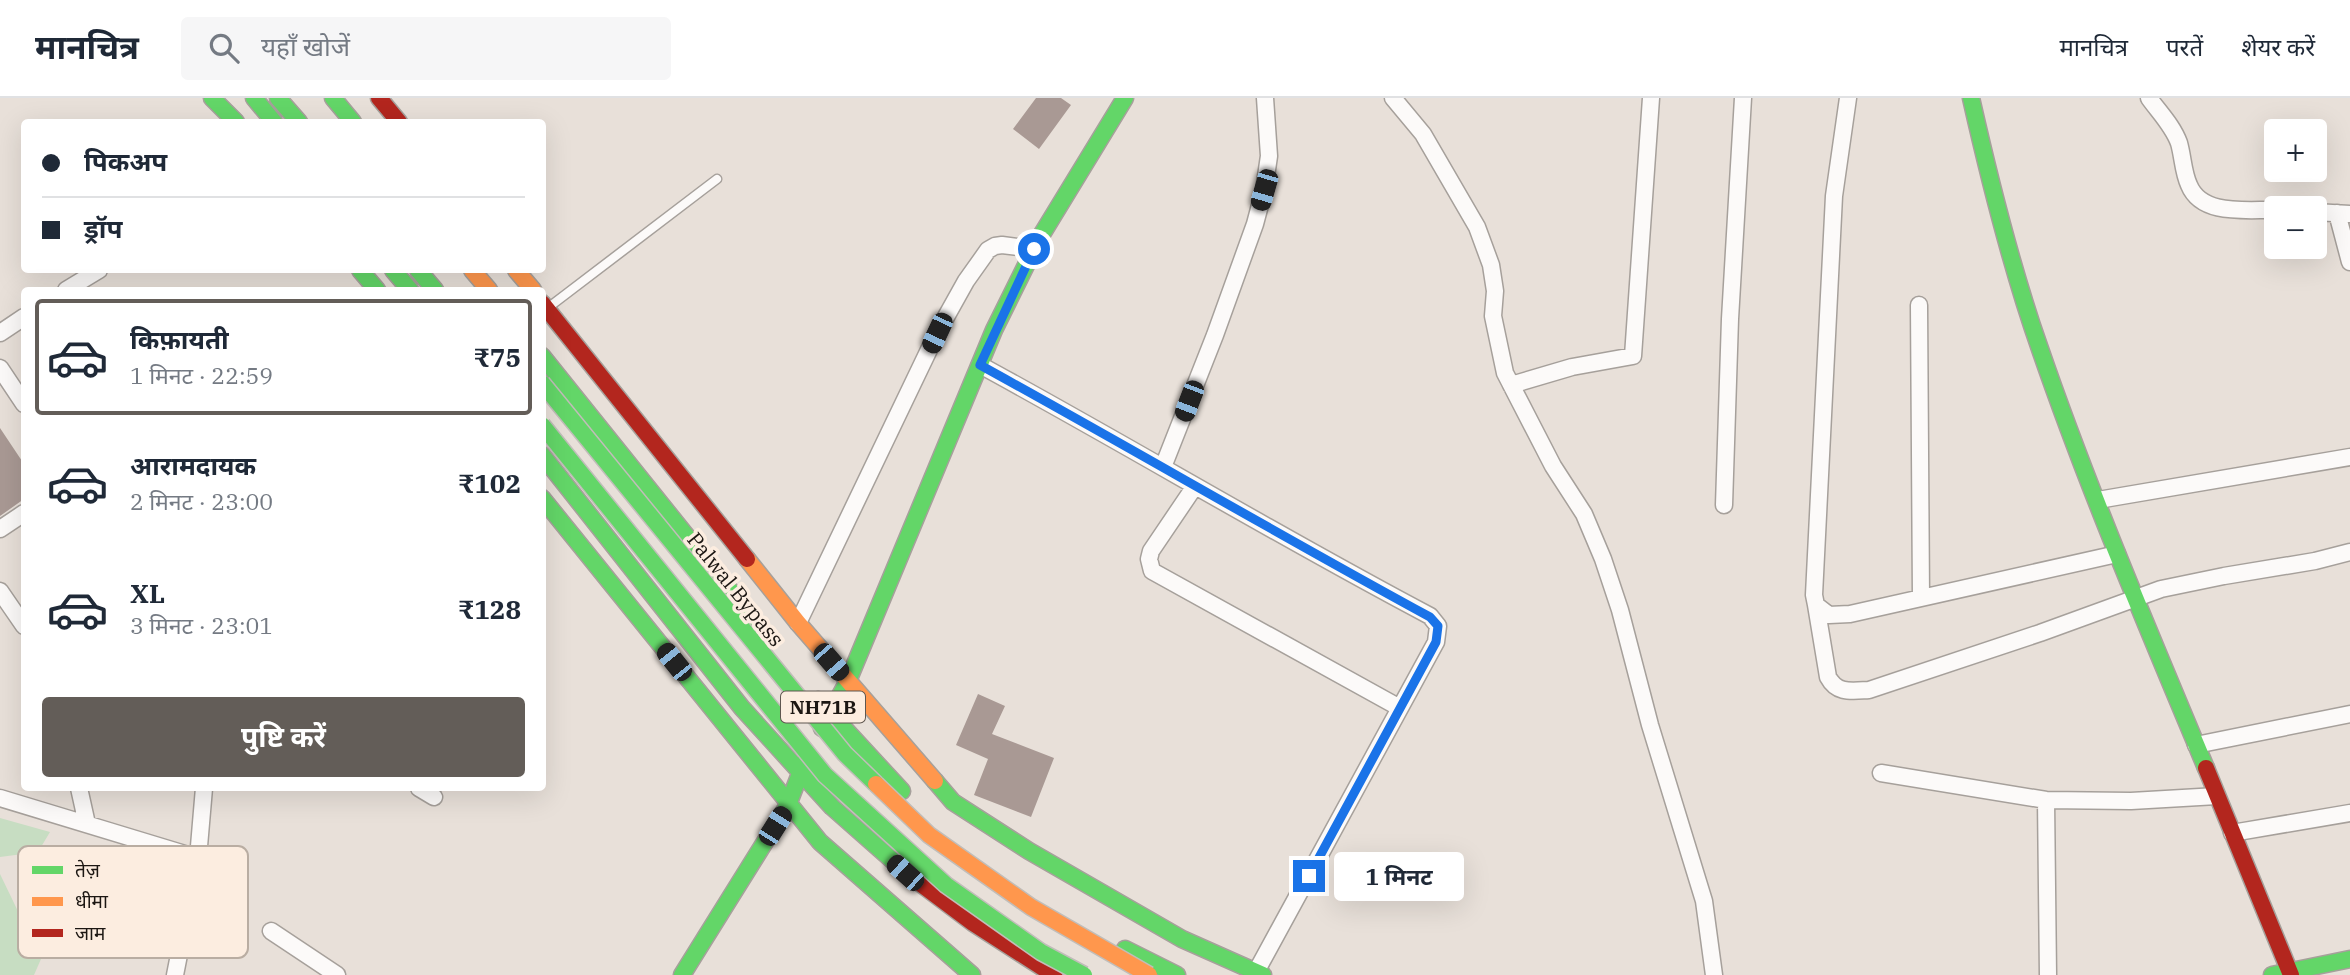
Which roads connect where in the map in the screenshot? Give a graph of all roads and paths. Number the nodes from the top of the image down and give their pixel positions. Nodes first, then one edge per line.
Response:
1 (212, 98) edge
2 (254, 98) edge
3 (278, 98) edge
4 (379, 98) edge
5 (1125, 98) edge
6 (1265, 98) edge
7 (1393, 98) edge
8 (1651, 98) edge
9 (1743, 98) edge
10 (1848, 98) edge
11 (1971, 98) edge
12 (2148, 98) edge
13 (326, 102) edge
14 (233, 119) edge
15 (272, 119) edge
16 (296, 119) edge
17 (332, 119) edge
18 (349, 119) edge
19 (396, 119) edge
20 (717, 178) dead end
21 (2264, 210) edge
22 (2343, 213) edge
23 (1034, 249) junction
24 (2350, 262) edge
25 (94, 273) edge
26 (363, 273) edge
27 (396, 273) edge
28 (421, 273) edge
29 (475, 273) edge
30 (519, 273) edge
31 (71, 287) edge
32 (374, 287) edge
33 (407, 287) edge
34 (432, 287) edge
35 (486, 287) edge
36 (530, 287) edge
37 (546, 304) edge
38 (1919, 305) dead end
39 (546, 306) edge
40 (21, 319) edge
41 (0, 333) edge
42 (546, 361) edge
43 (980, 365) junction
44 (0, 368) edge
45 (1511, 386) junction
46 (546, 388) edge
47 (21, 400) edge
48 (546, 430) edge
49 (2350, 457) edge
50 (546, 460) edge
51 (1163, 467) junction
52 (1195, 486) junction
53 (2098, 499) junction
54 (546, 503) edge
55 (1724, 505) dead end
56 (21, 515) edge
57 (0, 529) edge
58 (2350, 552) edge
59 (2117, 554) junction
60 (0, 591) edge
61 (2136, 597) junction
62 (1921, 598) junction
63 (1816, 605) junction
64 (21, 621) edge
65 (798, 623) junction
66 (848, 681) junction
67 (1400, 708) junction
68 (2350, 714) edge
69 (829, 715) junction
70 (2196, 745) junction
71 (800, 772) junction
72 (1881, 774) dead end
73 (80, 791) edge
74 (204, 791) edge
75 (424, 791) edge
76 (2217, 796) junction
77 (434, 797) dead end
78 (0, 798) edge
79 (2046, 800) junction
80 (788, 805) junction
81 (2350, 813) edge
82 (87, 824) junction
83 (2232, 833) junction
84 (159, 846) edge
85 (199, 846) edge
86 (271, 930) dead end
87 (2350, 959) edge
88 (1260, 973) edge
89 (2283, 974) edge
90 (337, 975) edge
91 (682, 975) edge
92 (972, 975) edge
93 (1054, 975) edge
94 (1084, 975) edge
95 (1149, 975) edge
96 (1177, 975) edge
97 (1714, 975) edge
98 (2048, 975) edge

1 - 14 main road
2 - 15 main road
3 - 16 main road
4 - 19 main road
5 - 23 main road
6 - 51 street
7 - 45 street
8 - 45 street
9 - 55 street
10 - 63 street
11 - 53 main road
12 - 21 street
13 - 17 main road
13 - 18 main road
20 - 37 lane
22 - 24 street
23 - 43 main road
23 - 65 street
25 - 31 street
26 - 32 main road
27 - 33 main road
28 - 34 main road
29 - 35 main road
30 - 36 main road
38 - 62 street
39 - 65 main road
40 - 41 street
42 - 69 main road, NH71B
43 - 51 street
43 - 66 main road
44 - 47 street
45 - 97 street
46 - 95 main road, Palwal Bypass, bridge
48 - 94 main road, bridge
49 - 53 street
50 - 71 main road
51 - 52 street
52 - 67 street
52 - 67 street
53 - 59 main road
54 - 80 main road
56 - 57 street
58 - 61 street
59 - 61 main road
59 - 62 street
60 - 64 street
61 - 63 street
61 - 70 main road
62 - 63 street
65 - 66 main road
66 - 69 main road
66 - 88 main road
67 - 88 street
68 - 70 street
69 - 71 main road
69 - 96 main road, NH71B
70 - 76 main road
71 - 80 main road
71 - 93 main road
72 - 79 street
73 - 82 street
74 - 85 street
75 - 77 street
76 - 79 street
76 - 83 main road
78 - 82 street
79 - 98 street
80 - 91 main road
80 - 92 main road
81 - 83 street
82 - 84 street
83 - 89 main road
86 - 90 street
87 - 89 main road

